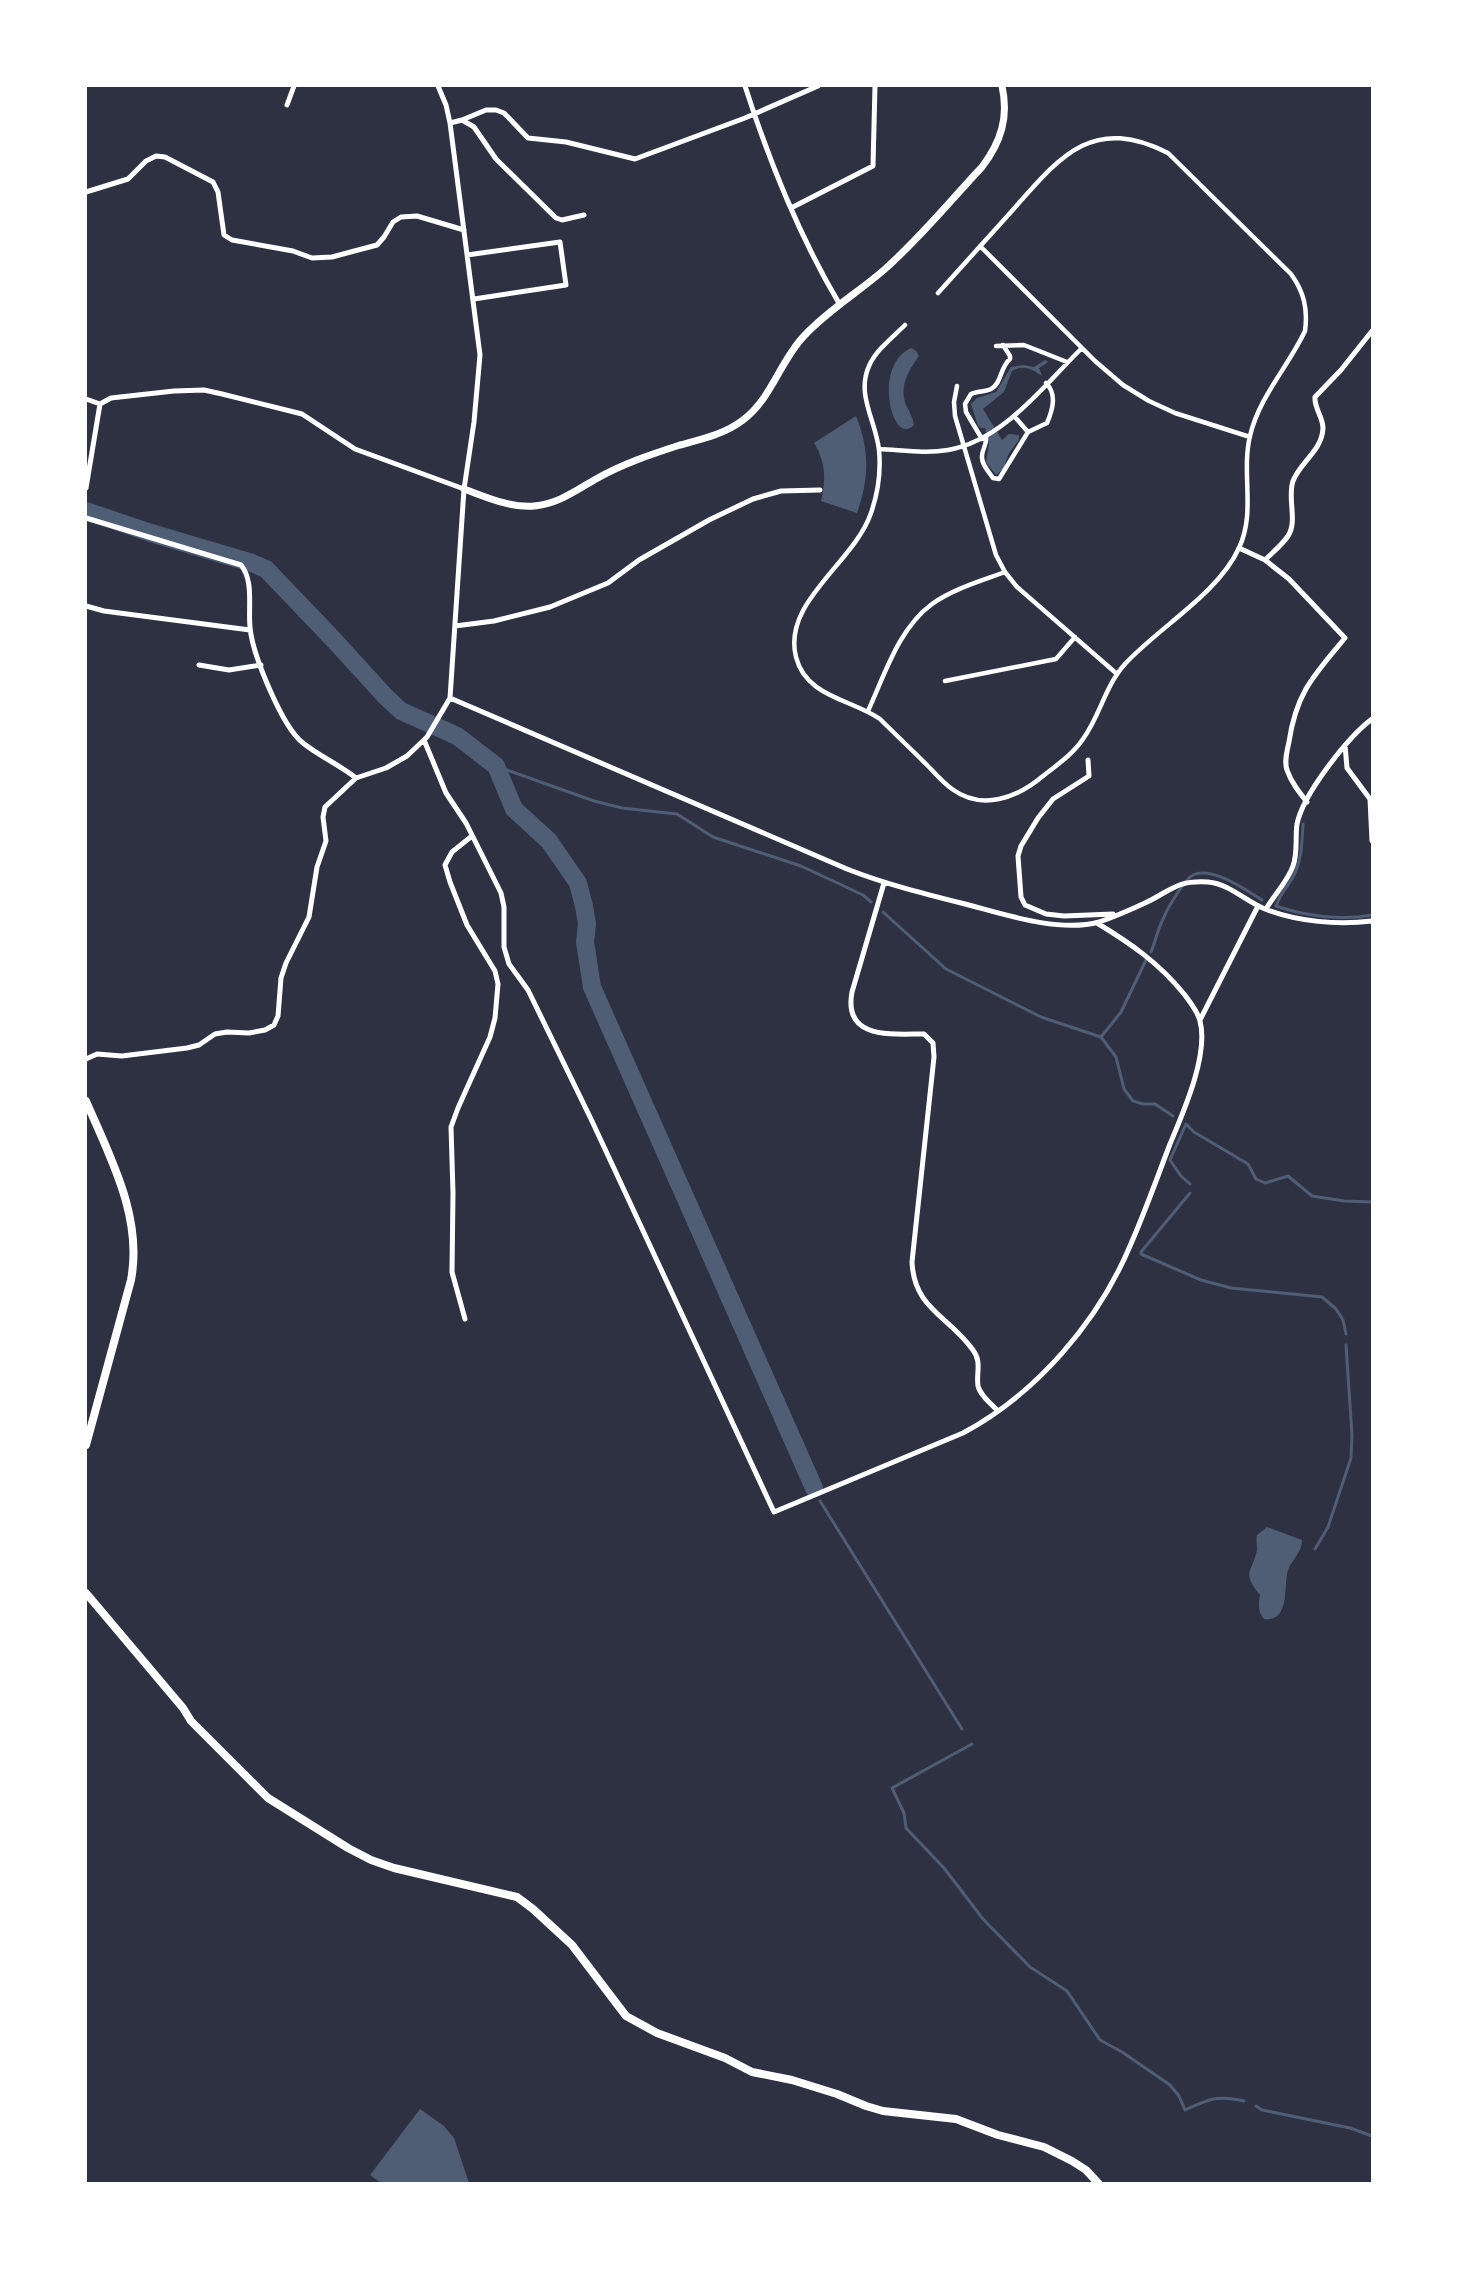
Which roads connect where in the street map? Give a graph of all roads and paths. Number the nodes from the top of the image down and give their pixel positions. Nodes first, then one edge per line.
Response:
1 (294, 86) edge
2 (438, 86) edge
3 (745, 86) edge
4 (818, 86) edge
5 (875, 86) edge
6 (1002, 86) edge
7 (806, 88) edge
8 (287, 105) dead end
9 (753, 113) junction
10 (462, 120) junction
11 (450, 123) junction
12 (86, 192) edge
13 (791, 208) junction
14 (584, 215) dead end
15 (464, 230) junction
16 (980, 246) junction
17 (467, 255) junction
18 (938, 293) dead end
19 (474, 299) junction
20 (840, 305) junction
21 (905, 326) dead end
22 (1372, 331) edge
23 (1003, 345) junction
24 (996, 346) dead end
25 (1082, 348) junction
26 (1067, 362) junction
27 (1046, 383) junction
28 (957, 386) dead end
29 (86, 399) edge
30 (100, 405) junction
31 (1014, 416) junction
32 (1028, 432) junction
33 (1250, 437) junction
34 (984, 438) junction
35 (964, 447) junction
36 (879, 449) junction
37 (86, 488) edge
38 (464, 489) junction
39 (820, 490) dead end
40 (86, 518) edge
41 (1239, 548) junction
42 (1265, 560) junction
43 (1005, 572) junction
44 (86, 606) edge
45 (455, 626) junction
46 (250, 630) junction
47 (1075, 637) junction
48 (199, 665) dead end
49 (261, 665) junction
50 (1117, 674) junction
51 (945, 681) dead end
52 (450, 698) junction
53 (868, 711) junction
54 (1372, 719) edge
55 (425, 738) junction
56 (1345, 745) junction
57 (1088, 760) dead end
58 (356, 778) junction
59 (1371, 800) edge
60 (1307, 802) junction
61 (472, 836) junction
62 (1372, 842) edge
63 (884, 883) junction
64 (1258, 906) junction
65 (1266, 909) junction
66 (1118, 914) junction
67 (1372, 921) edge
68 (1097, 923) junction
69 (1200, 1020) junction
70 (86, 1059) edge
71 (86, 1101) edge
72 (465, 1319) dead end
73 (998, 1411) junction
74 (86, 1445) edge
75 (86, 1593) edge
76 (1099, 2184) edge

1 - 8 street
2 - 11 street
3 - 9 street
4 - 7 street
5 - 13 street
6 - 20 street
7 - 9 street
9 - 10 street
9 - 13 street
10 - 11 street
10 - 14 street
11 - 15 street
12 - 15 street
13 - 20 street
15 - 17 street
16 - 18 street
16 - 25 street
16 - 33 street
17 - 19 street
17 - 19 street
19 - 38 street
20 - 38 street
21 - 36 street
22 - 42 street
23 - 24 street
23 - 26 street
23 - 34 street
25 - 26 street
25 - 33 street
26 - 27 street
27 - 31 street
27 - 32 street
28 - 35 street
29 - 30 street
30 - 37 street
30 - 38 street
31 - 32 street
31 - 34 street
32 - 34 street
33 - 41 street
34 - 35 street
35 - 36 street
35 - 43 street
36 - 53 street
38 - 45 street
39 - 45 street
40 - 46 street
41 - 42 street
41 - 50 street
42 - 60 street
43 - 47 street
43 - 53 street
44 - 46 street
45 - 52 street
46 - 49 street
47 - 50 street
47 - 51 street
48 - 49 street
49 - 58 street
50 - 53 street
52 - 55 street
52 - 63 street
54 - 56 street
55 - 58 street
55 - 61 street
56 - 59 street
56 - 60 street
57 - 66 street
58 - 70 street
59 - 62 street
60 - 65 street
61 - 72 street
61 - 73 street
63 - 68 street
63 - 73 street
64 - 65 street
64 - 66 street
64 - 69 street
65 - 67 street
66 - 68 street
68 - 69 street
69 - 73 street
71 - 74 main road
75 - 76 main road

